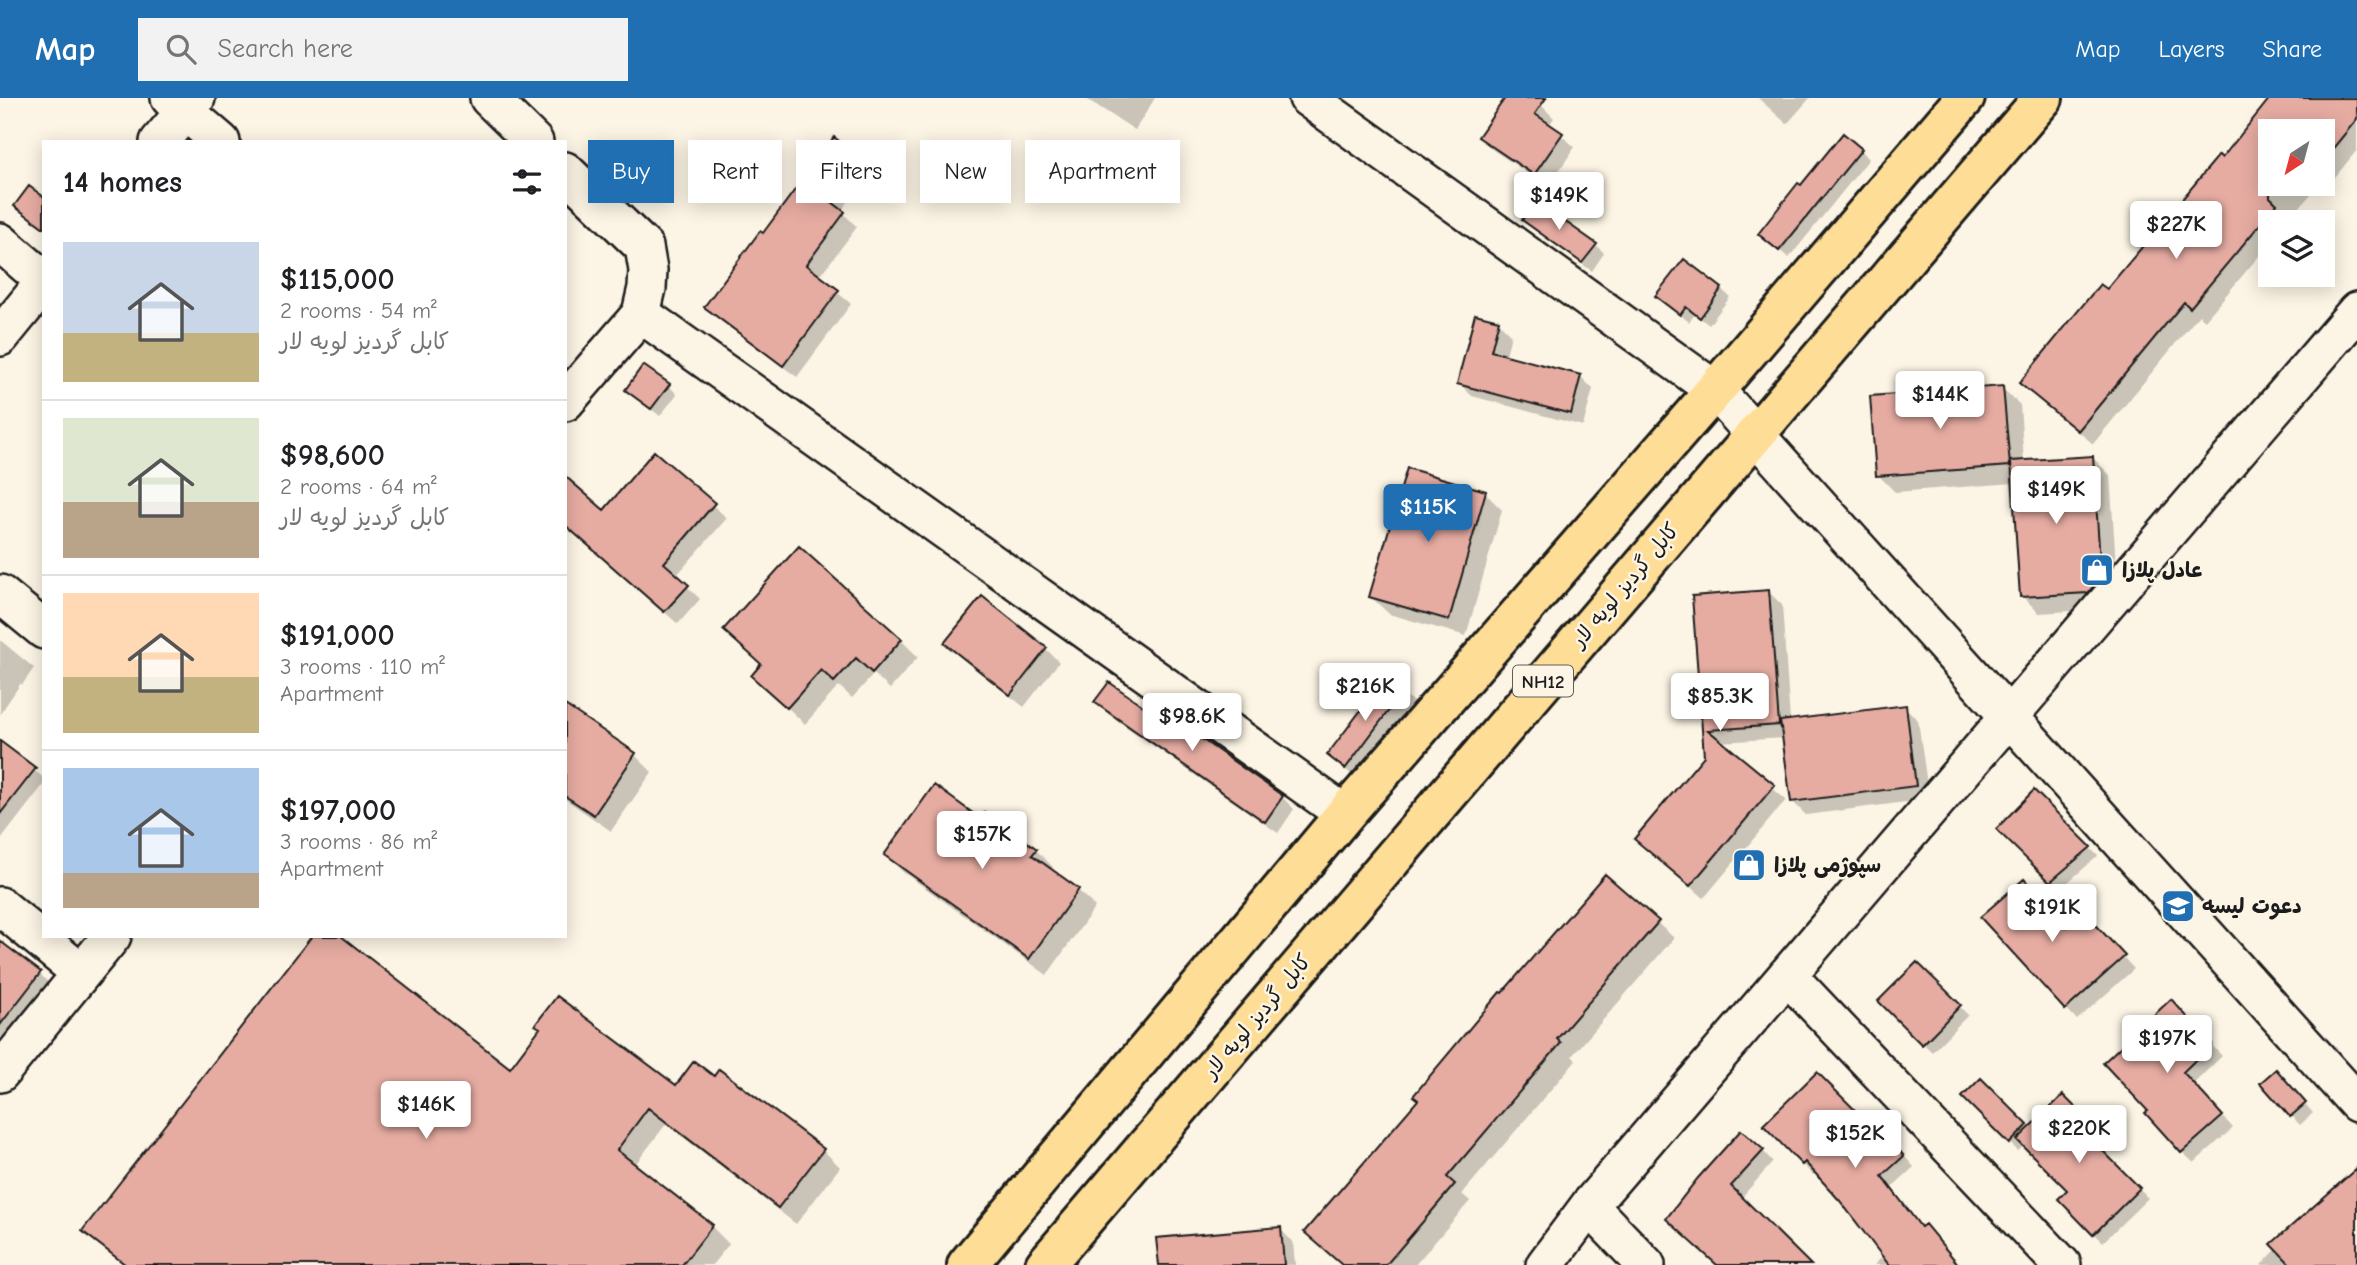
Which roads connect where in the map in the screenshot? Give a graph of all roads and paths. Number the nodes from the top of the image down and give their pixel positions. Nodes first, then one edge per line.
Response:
1 (489, 98) edge
2 (1308, 98) edge
3 (1965, 98) edge
4 (2043, 98) edge
5 (184, 102) edge
6 (160, 140) edge
7 (218, 140) edge
8 (532, 140) edge
9 (567, 174) edge
10 (0, 242) edge
11 (42, 280) edge
12 (42, 284) edge
13 (2357, 311) edge
14 (641, 314) junction
15 (0, 337) edge
16 (1715, 390) junction
17 (567, 400) edge
18 (1754, 434) junction
19 (0, 594) edge
20 (42, 628) edge
21 (2009, 717) junction
22 (1345, 814) junction
23 (0, 906) edge
24 (110, 938) edge
25 (81, 973) junction
26 (1787, 975) junction
27 (0, 1073) edge
28 (2357, 1103) edge
29 (1589, 1206) junction
30 (967, 1265) edge
31 (1045, 1265) edge
32 (1545, 1265) edge
33 (1646, 1265) edge
34 (2062, 1265) edge

1 - 8 street
2 - 16 street
3 - 16 highway, NH12
4 - 18 highway, کابل گردیز لویه لار / NH12
5 - 6 street
5 - 7 street
9 - 14 street
10 - 11 street
12 - 15 street
13 - 21 street
14 - 17 street
14 - 22 street
16 - 18 street
16 - 22 highway, NH12
18 - 21 street
18 - 31 highway, کابل گردیز لویه لار / NH12
19 - 20 street
21 - 26 street
21 - 28 street
22 - 30 highway, NH12
23 - 25 street
24 - 25 street
25 - 27 street
26 - 29 street
26 - 34 street
29 - 32 street
29 - 33 street

